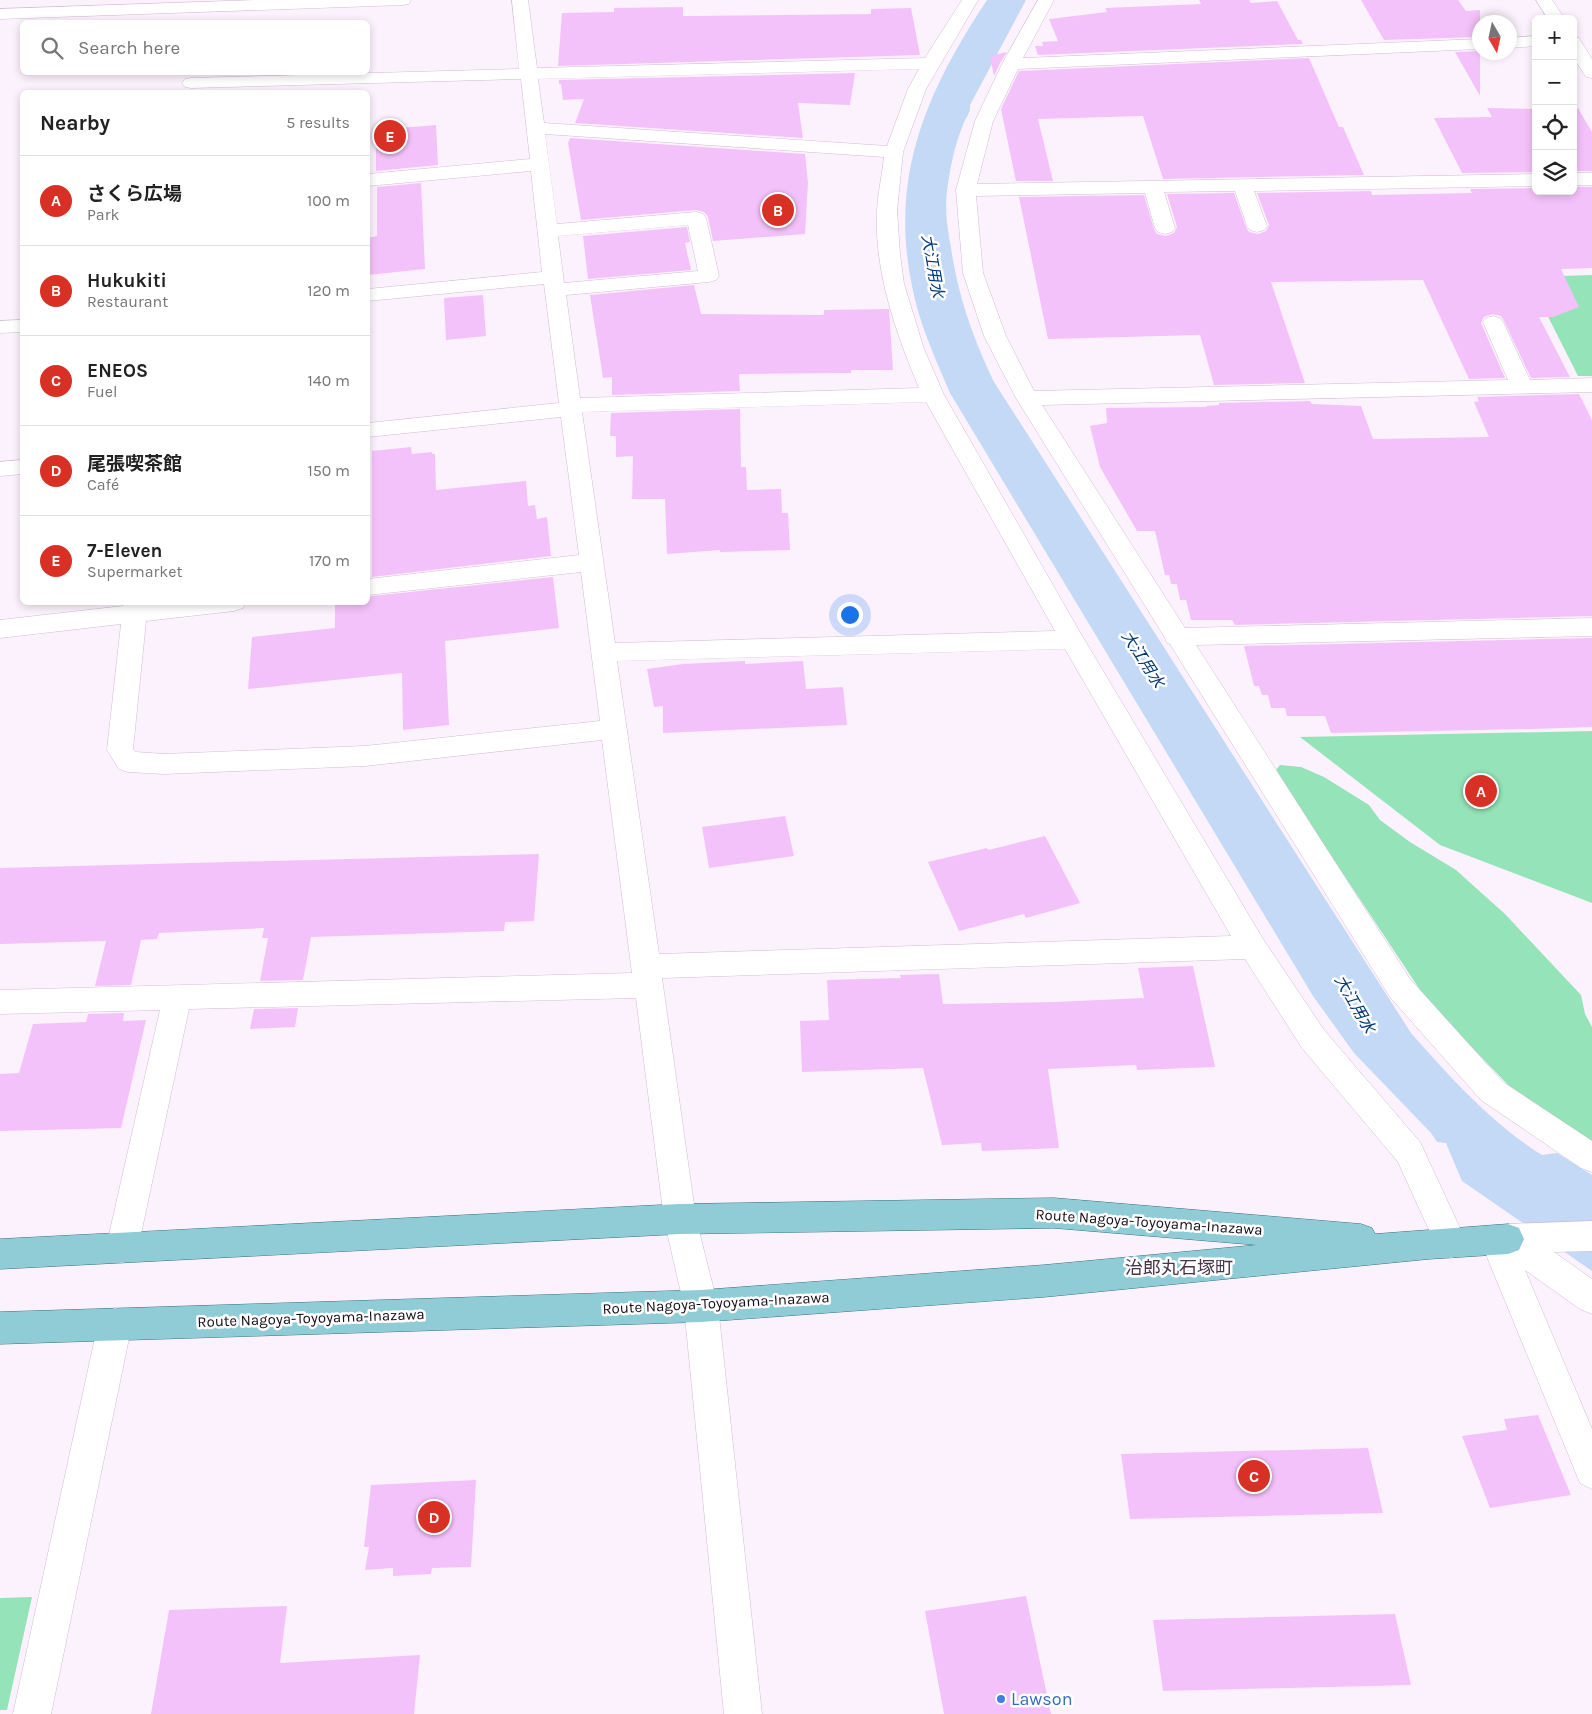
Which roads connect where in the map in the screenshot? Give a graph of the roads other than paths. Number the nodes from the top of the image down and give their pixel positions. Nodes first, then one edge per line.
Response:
1 (403, 0) edge
2 (520, 0) edge
3 (970, 0) edge
4 (1046, 0) edge
5 (1544, 0) edge
6 (0, 14) edge
7 (213, 14) edge
8 (1554, 15) edge
9 (1592, 39) edge
10 (1577, 41) edge
11 (1532, 42) edge
12 (1517, 43) edge
13 (1472, 44) edge
14 (1577, 48) edge
15 (931, 63) junction
16 (1011, 64) junction
17 (529, 72) junction
18 (1592, 73) edge
19 (192, 82) edge
20 (536, 128) junction
21 (894, 152) junction
22 (540, 164) junction
23 (1577, 179) edge
24 (1592, 179) edge
25 (370, 180) edge
26 (1532, 180) edge
27 (1242, 185) junction
28 (1153, 186) junction
29 (966, 190) junction
30 (1257, 226) dead end
31 (1165, 228) dead end
32 (548, 231) junction
33 (554, 284) junction
34 (370, 295) edge
35 (1492, 322) dead end
36 (20, 326) edge
37 (0, 327) edge
38 (1592, 385) edge
39 (1522, 387) junction
40 (933, 395) junction
41 (1027, 398) junction
42 (571, 407) junction
43 (370, 430) edge
44 (20, 466) edge
45 (0, 469) edge
46 (592, 562) junction
47 (370, 587) edge
48 (184, 605) edge
49 (135, 608) edge
50 (1592, 627) edge
51 (0, 629) edge
52 (1176, 637) junction
53 (1072, 640) junction
54 (604, 652) junction
55 (614, 729) junction
56 (1253, 947) junction
57 (648, 976) junction
58 (177, 998) junction
59 (0, 1002) edge
60 (1592, 1158) edge
61 (680, 1219) junction
62 (1592, 1236) edge
63 (1511, 1240) junction
64 (1440, 1244) junction
65 (122, 1248) junction
66 (0, 1254) edge
67 (1592, 1298) edge
68 (701, 1306) junction
69 (115, 1324) junction
70 (0, 1328) edge
71 (1592, 1471) edge
72 (32, 1714) edge
73 (742, 1714) edge

1 - 7 street
2 - 17 street
3 - 15 street
4 - 16 street
5 - 8 street
6 - 7 street
9 - 10 street
11 - 12 street
13 - 16 street
14 - 18 street
15 - 17 street
15 - 21 street
16 - 29 street
17 - 19 street
17 - 20 street
20 - 21 street
20 - 22 street
21 - 40 street
22 - 25 street
22 - 32 street
23 - 24 street
26 - 27 street
27 - 28 street
27 - 30 street
28 - 29 street
28 - 31 street
29 - 41 street
32 - 33 street
32 - 33 street
33 - 34 street
33 - 42 street
35 - 39 street
36 - 37 street
38 - 39 street
39 - 41 street
40 - 42 street
40 - 53 street
41 - 52 street
42 - 43 street
42 - 46 street
44 - 45 street
46 - 47 street
46 - 54 street
48 - 49 street
49 - 51 street
49 - 55 street
50 - 52 street
52 - 60 street
53 - 54 street
53 - 56 street
54 - 55 street
55 - 57 street
56 - 57 street
56 - 64 street
57 - 58 street
57 - 61 street
58 - 59 street
58 - 65 street
61 - 64 main road, Route Nagoya-Toyoyama-Inazawa
61 - 65 main road, Route Nagoya-Toyoyama-Inazawa
61 - 68 street
62 - 63 street
63 - 64 main road, Route Nagoya-Toyoyama-Inazawa
63 - 67 street
63 - 71 street
64 - 68 main road, Route Nagoya-Toyoyama-Inazawa
65 - 66 main road, Route Nagoya-Toyoyama-Inazawa
68 - 69 main road, Route Nagoya-Toyoyama-Inazawa
68 - 73 street
69 - 70 main road, Route Nagoya-Toyoyama-Inazawa
69 - 72 street

